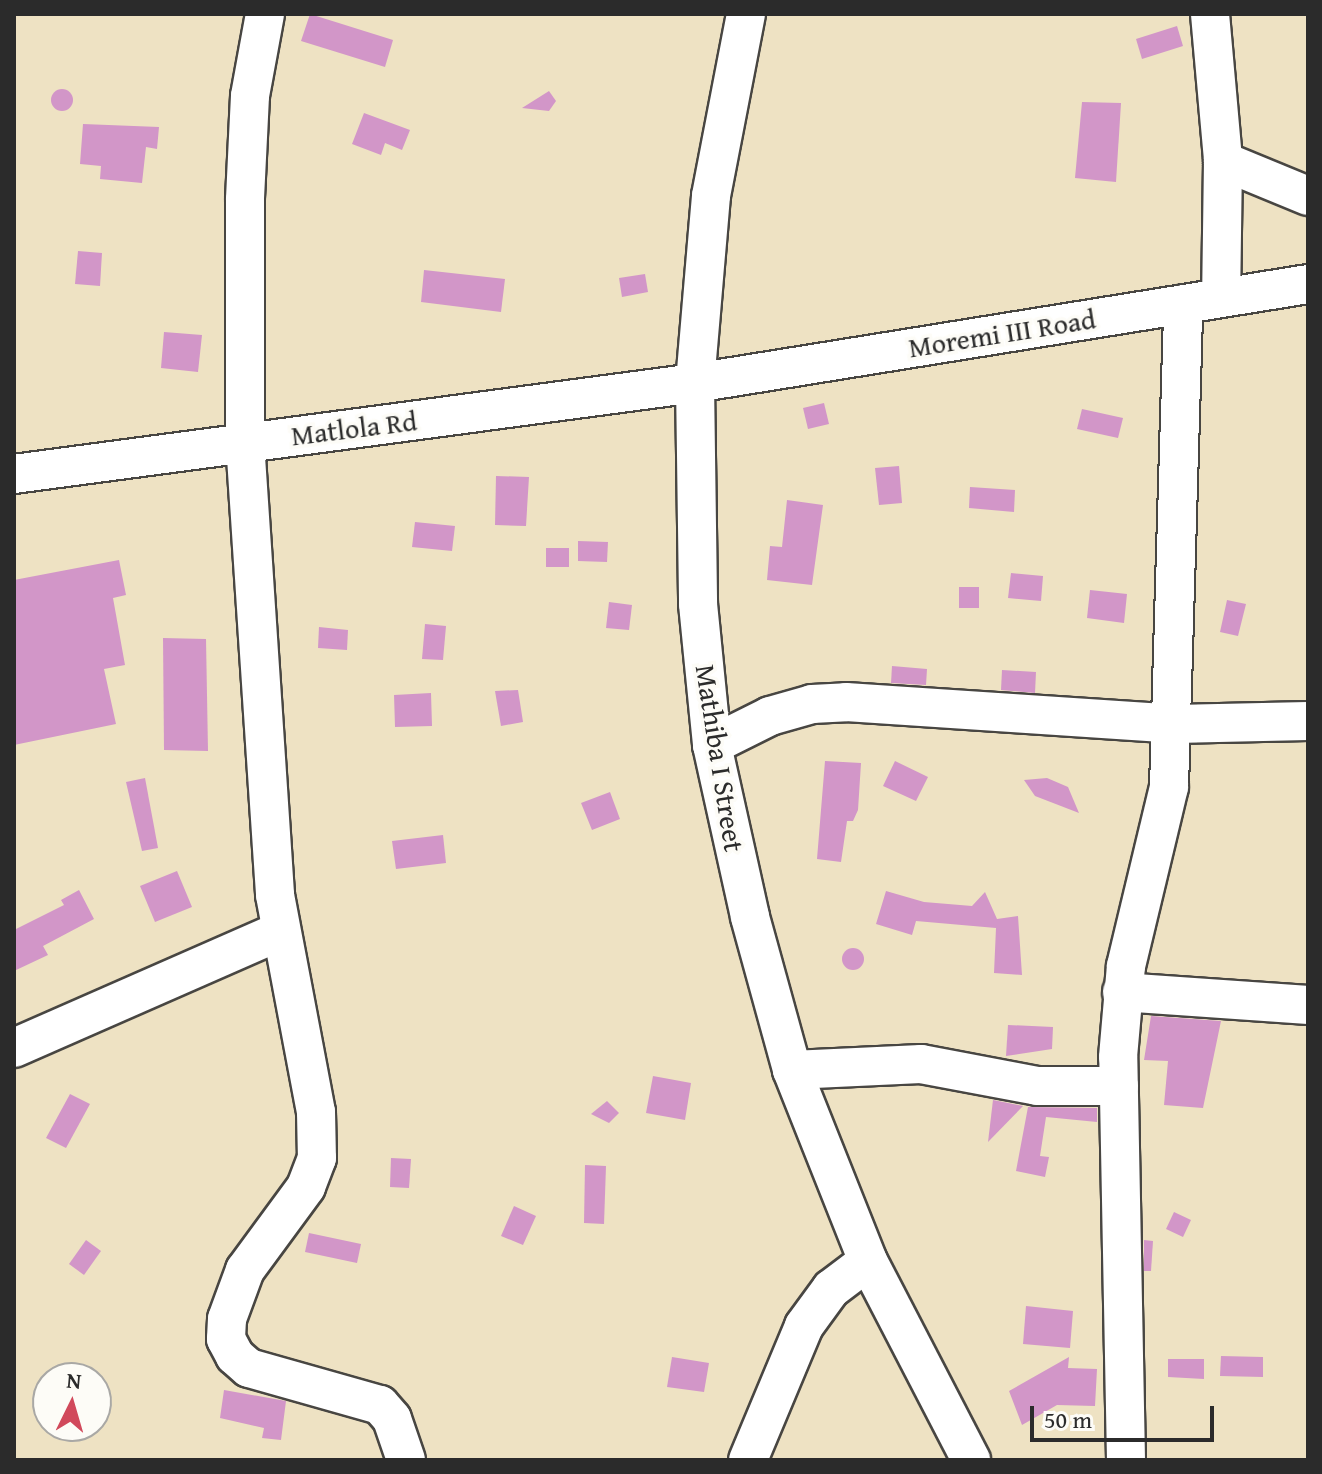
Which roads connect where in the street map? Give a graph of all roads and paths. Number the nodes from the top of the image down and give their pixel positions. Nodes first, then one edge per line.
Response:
1 (265, 14) edge
2 (746, 14) edge
3 (1210, 14) edge
4 (1223, 161) junction
5 (1308, 196) edge
6 (1308, 284) edge
7 (1221, 297) junction
8 (1183, 304) junction
9 (695, 383) junction
10 (245, 442) junction
11 (14, 474) edge
12 (1308, 721) edge
13 (1174, 724) junction
14 (712, 745) junction
15 (280, 931) junction
16 (1122, 992) junction
17 (1308, 1005) edge
18 (14, 1048) edge
19 (792, 1070) junction
20 (1119, 1086) junction
21 (868, 1261) junction
22 (406, 1460) edge
23 (748, 1460) edge
24 (971, 1460) edge
25 (1126, 1460) edge

1 - 10 street
2 - 9 street, Mathiba I Street
3 - 4 street
4 - 5 street
4 - 7 street
6 - 7 street, Moremi III Road
7 - 8 street, Moremi III Road
8 - 9 street, Moremi III Road
8 - 13 street
9 - 10 street, Matlola Rd
9 - 14 street, Mathiba I Street
10 - 11 street, Matlola Rd
10 - 15 street
12 - 13 street
13 - 14 street
13 - 16 street
14 - 19 street, Mathiba I Street
15 - 18 street
15 - 22 street
16 - 17 street
16 - 20 street
19 - 20 street
19 - 21 street, Mathiba I Street
20 - 25 street
21 - 23 street
21 - 24 street, Mathiba I Street

